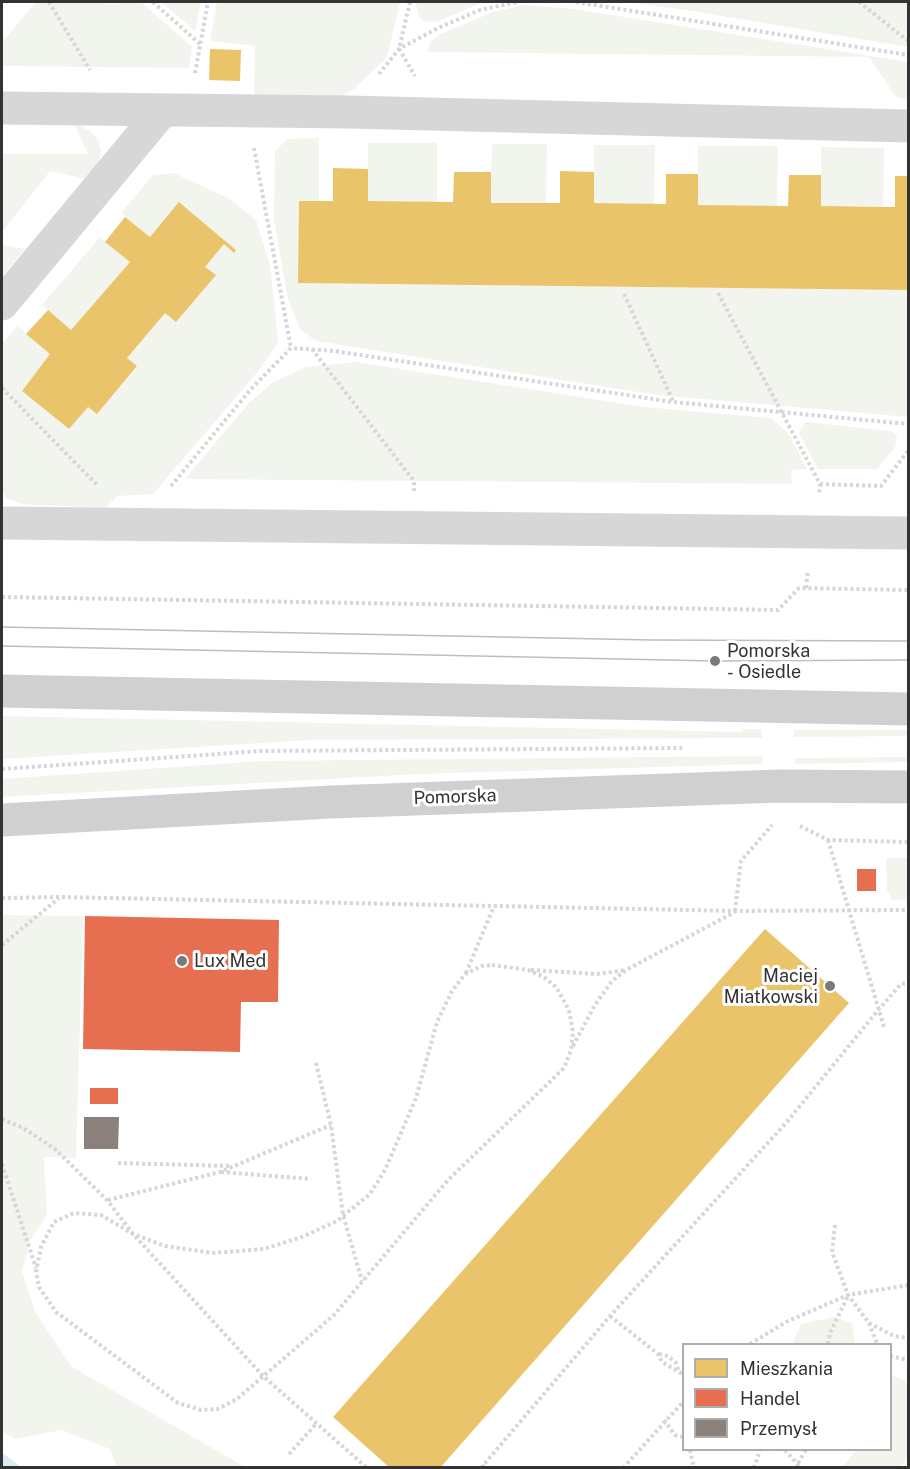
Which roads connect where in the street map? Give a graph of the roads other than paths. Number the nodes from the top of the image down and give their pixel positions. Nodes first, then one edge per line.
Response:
1 (2, 108) edge
2 (175, 112) junction
3 (909, 126) edge
4 (2, 304) edge
5 (2, 523) edge
6 (909, 533) edge
7 (2, 691) edge
8 (909, 709) edge
9 (909, 787) edge
10 (2, 820) edge

1 - 2 street
2 - 3 street
2 - 4 street
5 - 6 street
7 - 8 main road
9 - 10 main road, Pomorska

